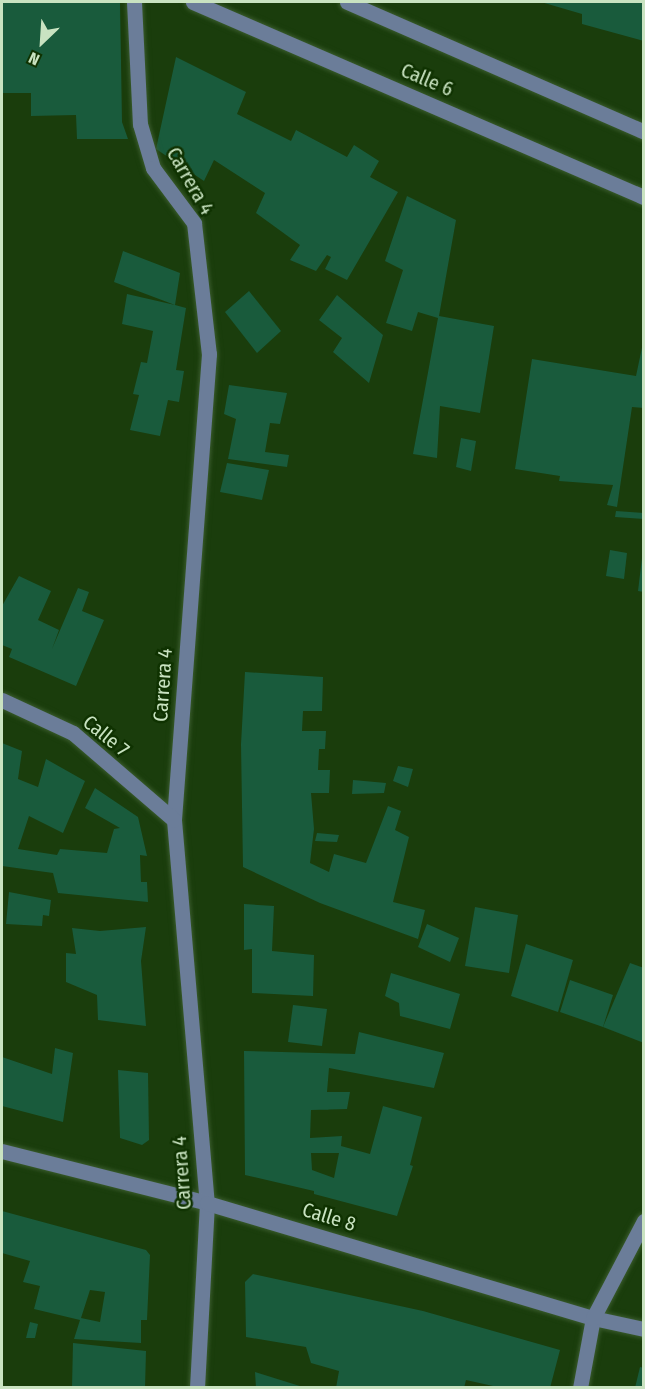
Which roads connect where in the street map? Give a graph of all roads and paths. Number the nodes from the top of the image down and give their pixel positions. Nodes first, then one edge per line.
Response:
1 (134, 2) edge
2 (193, 2) edge
3 (347, 2) edge
4 (644, 132) edge
5 (644, 197) edge
6 (2, 700) edge
7 (174, 820) junction
8 (2, 1151) edge
9 (207, 1203) junction
10 (644, 1221) edge
11 (593, 1318) junction
12 (644, 1329) edge
13 (197, 1388) edge
14 (580, 1388) edge

1 - 7 street, Carrera 4
2 - 5 street, Calle 6
3 - 4 street, Calle 6
6 - 7 street, Calle 7
7 - 9 street, Carrera 4
8 - 9 street, Calle 8
9 - 11 street, Calle 8
9 - 13 street, Carrera 4
10 - 11 street
11 - 12 street, Calle 8
11 - 14 street

